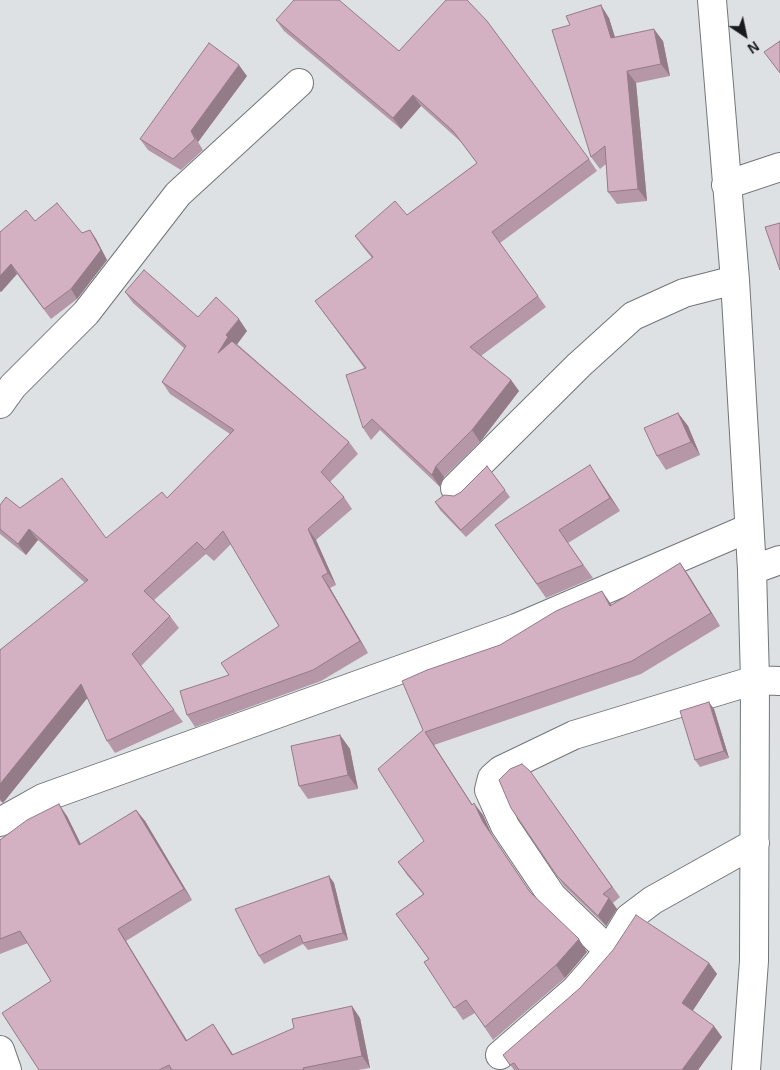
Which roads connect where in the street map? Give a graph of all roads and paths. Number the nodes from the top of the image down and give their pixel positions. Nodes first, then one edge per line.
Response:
1 (712, 0) edge
2 (299, 82) dead end
3 (780, 167) edge
4 (726, 185) junction
5 (735, 280) junction
6 (0, 404) edge
7 (454, 488) dead end
8 (750, 528) junction
9 (780, 560) edge
10 (752, 570) junction
11 (768, 680) edge
12 (0, 822) edge
13 (755, 843) junction
14 (609, 951) junction
15 (0, 1050) edge
16 (500, 1054) dead end
17 (7, 1070) edge
18 (746, 1070) edge

1 - 4 street
2 - 6 street
3 - 4 street
4 - 5 street
5 - 7 street
5 - 8 street
8 - 10 street
8 - 12 street
9 - 10 street
10 - 11 street
11 - 13 street
11 - 14 street
13 - 14 street
13 - 18 street
14 - 16 street
15 - 17 street

